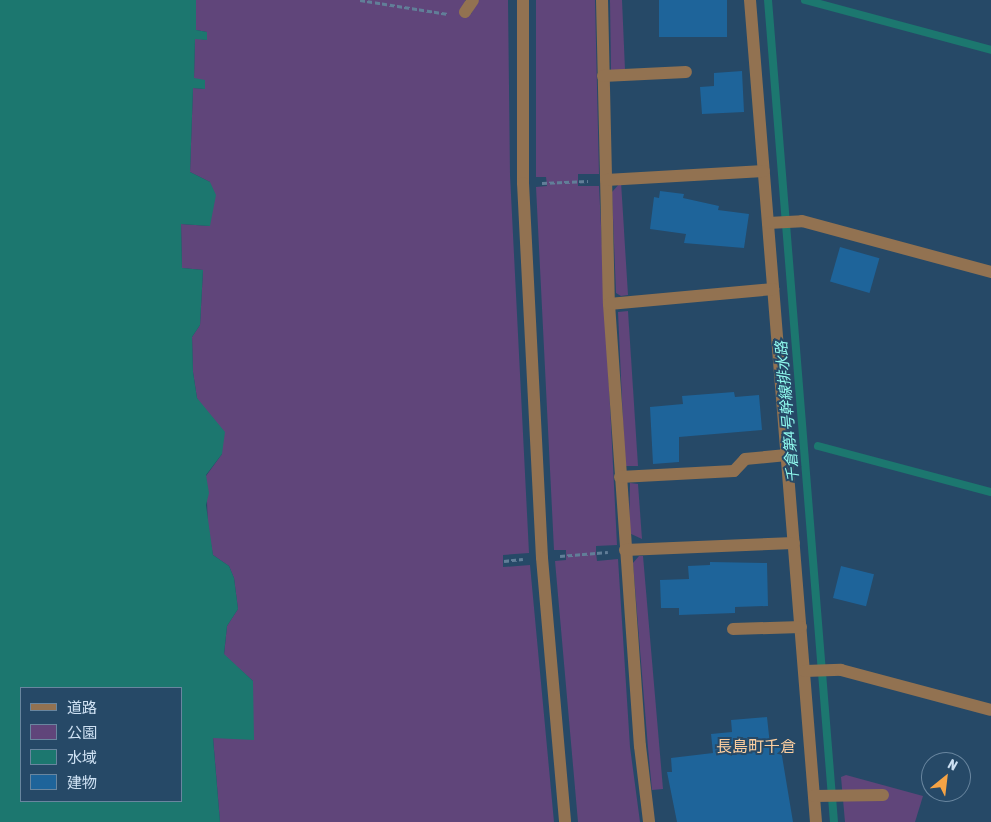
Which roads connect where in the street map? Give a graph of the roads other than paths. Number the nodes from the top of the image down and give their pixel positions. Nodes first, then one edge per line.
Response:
1 (473, 0) edge
2 (523, 0) edge
3 (602, 0) edge
4 (750, 0) edge
5 (465, 12) road end
6 (686, 72) dead end
7 (603, 76) junction
8 (764, 171) junction
9 (606, 180) junction
10 (773, 223) junction
11 (991, 272) edge
12 (773, 289) junction
13 (609, 304) junction
14 (787, 455) junction
15 (620, 477) junction
16 (794, 542) junction
17 (625, 550) junction
18 (801, 627) junction
19 (733, 629) dead end
20 (808, 671) junction
21 (991, 710) edge
22 (883, 795) dead end
23 (818, 796) junction
24 (566, 822) edge
25 (649, 822) edge
26 (816, 822) edge

1 - 5 street
2 - 24 street
3 - 7 street
4 - 8 street
6 - 7 street
7 - 9 street
8 - 9 street
8 - 10 street
9 - 13 street
10 - 11 street
10 - 12 street
12 - 13 street
12 - 14 street
13 - 15 street
14 - 15 street
14 - 16 street
15 - 17 street
16 - 17 street
16 - 18 street
17 - 25 street
18 - 19 street
18 - 20 street
20 - 21 street
20 - 23 street
22 - 23 street
23 - 26 street

